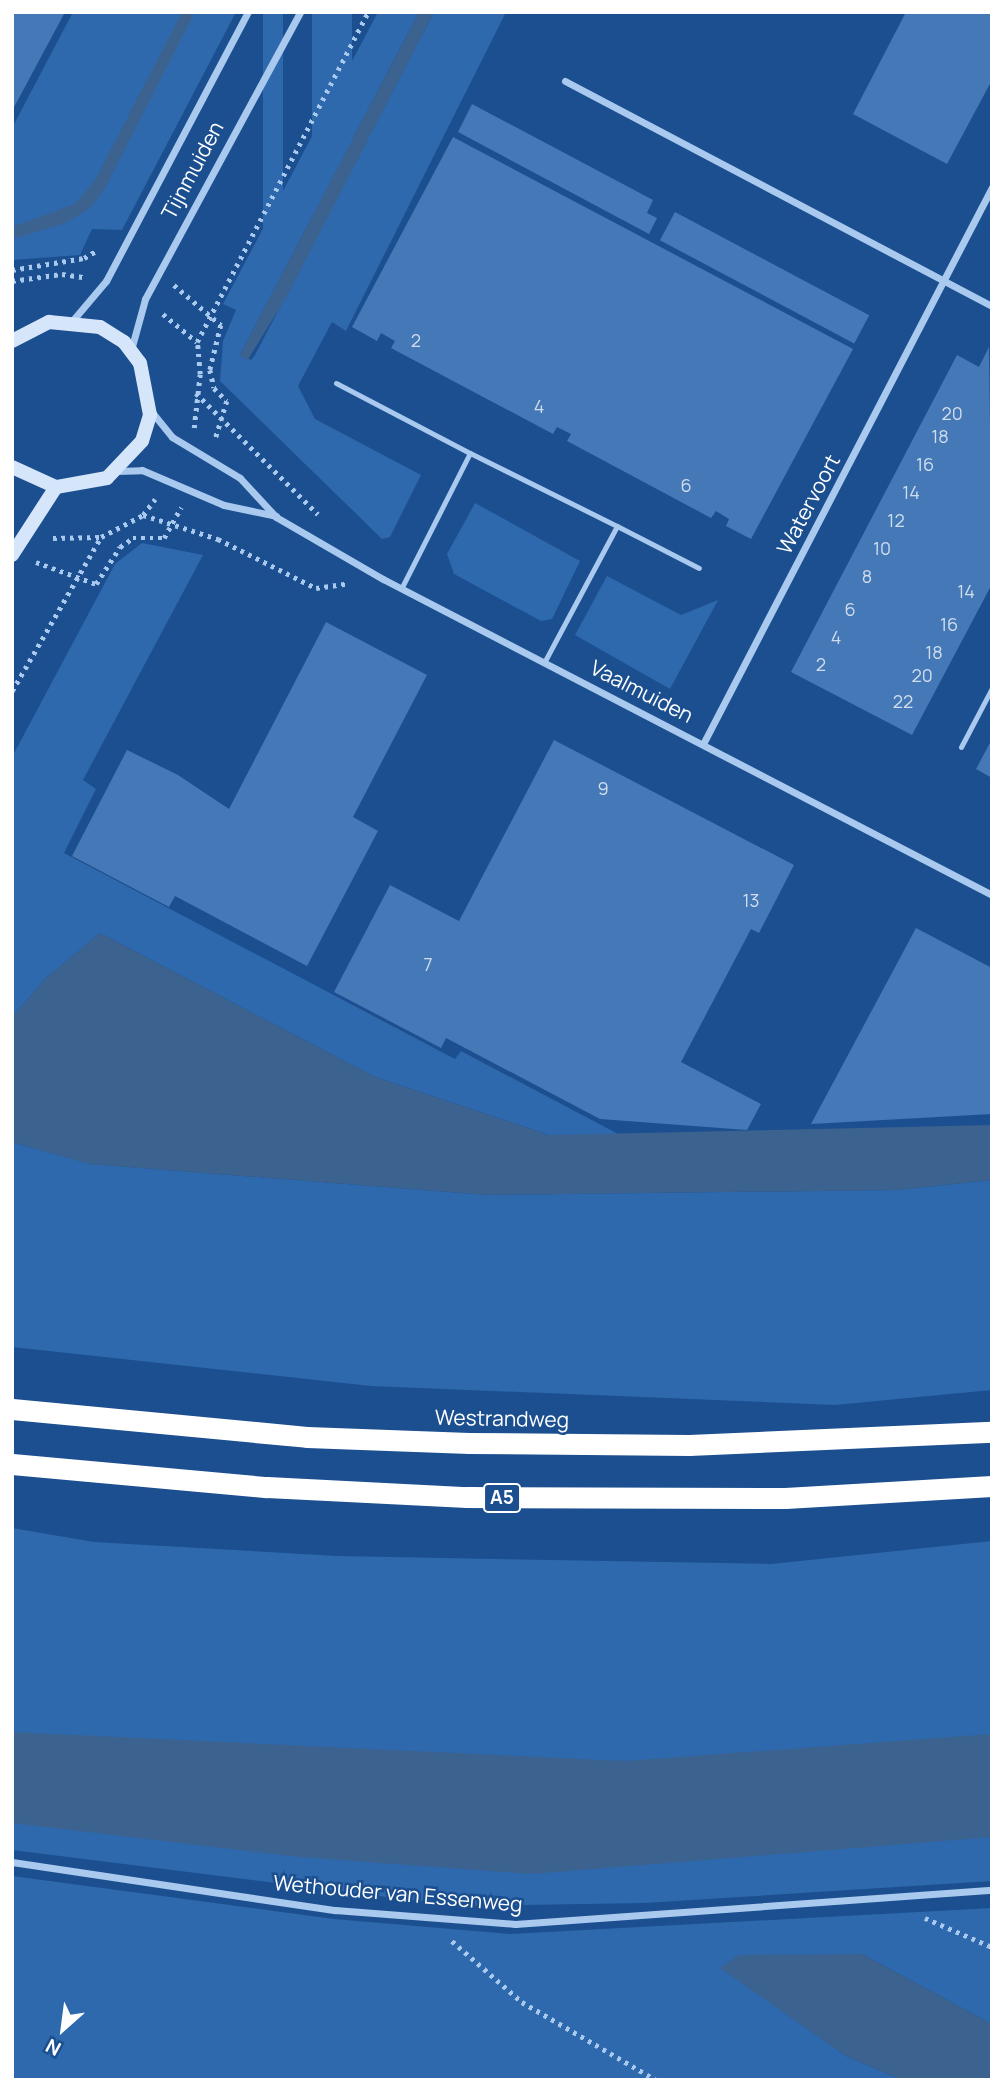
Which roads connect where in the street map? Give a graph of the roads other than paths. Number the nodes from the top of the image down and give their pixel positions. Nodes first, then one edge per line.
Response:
1 (248, 12) edge
2 (300, 12) edge
3 (565, 81) dead end
4 (992, 187) edge
5 (944, 281) junction
6 (992, 306) edge
7 (73, 320) junction
8 (13, 340) edge
9 (131, 351) junction
10 (336, 383) dead end
11 (150, 410) junction
12 (470, 453) junction
13 (12, 467) edge
14 (116, 471) junction
15 (56, 487) junction
16 (276, 517) junction
17 (617, 526) junction
18 (12, 555) edge
19 (699, 568) dead end
20 (402, 587) junction
21 (545, 661) junction
22 (992, 688) edge
23 (704, 743) junction
24 (961, 747) dead end
25 (992, 895) edge
26 (12, 1409) edge
27 (992, 1432) edge
28 (12, 1464) edge
29 (992, 1486) edge
30 (12, 1862) edge
31 (992, 1890) edge

1 - 7 street, Tijnmuiden
2 - 9 street, Tijnmuiden
3 - 5 street
4 - 5 street, Watervoort
5 - 6 street
5 - 23 street, Watervoort
7 - 8 main road
7 - 9 main road
9 - 11 main road
10 - 12 lane
11 - 14 main road
11 - 16 street, Vaalmuiden
12 - 17 lane
12 - 20 lane
13 - 15 main road
14 - 15 main road
14 - 16 street, Vaalmuiden
15 - 18 main road
16 - 20 street, Vaalmuiden
17 - 19 lane
17 - 21 lane
20 - 21 street, Vaalmuiden
21 - 23 street, Vaalmuiden
22 - 24 lane
23 - 25 street, Vaalmuiden
26 - 27 highway, Westrandweg
28 - 29 highway, A5
30 - 31 street, Wethouder van Essenweg

